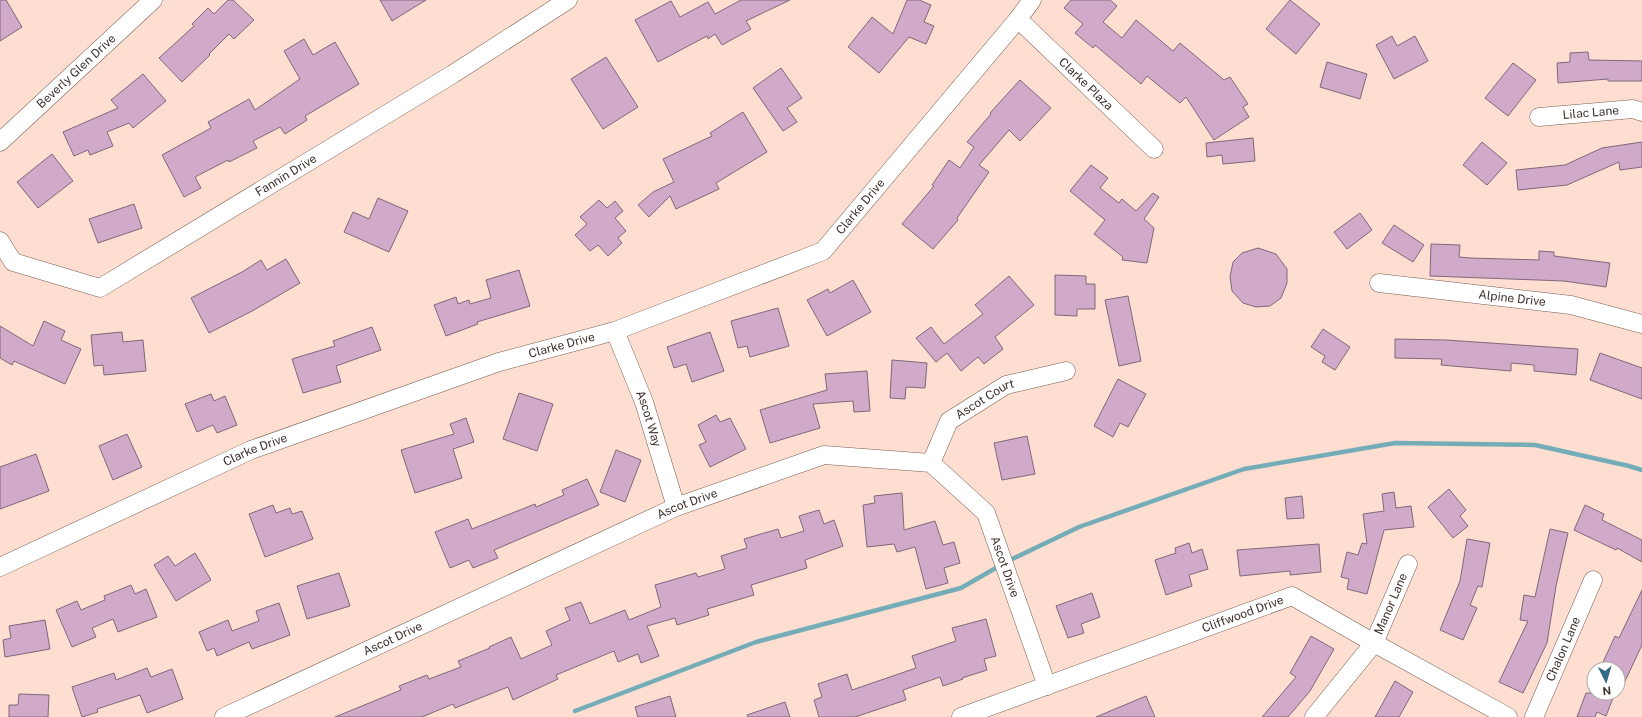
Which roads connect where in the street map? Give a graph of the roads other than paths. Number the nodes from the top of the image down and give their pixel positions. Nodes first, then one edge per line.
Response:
1 (153, 0) edge
2 (568, 0) edge
3 (1032, 0) edge
4 (1018, 19) junction
5 (1642, 112) edge
6 (1539, 117) dead end
7 (0, 142) edge
8 (1154, 149) dead end
9 (0, 241) edge
10 (1379, 283) dead end
11 (1642, 324) edge
12 (616, 331) junction
13 (1066, 371) dead end
14 (931, 463) junction
15 (676, 507) junction
16 (1408, 564) dead end
17 (0, 567) edge
18 (1593, 580) dead end
19 (1374, 643) junction
20 (1047, 686) junction
21 (224, 717) edge
22 (961, 717) edge
23 (1314, 717) edge
24 (1508, 717) edge
25 (1534, 717) edge

1 - 7 street, Beverly Glen Drive
2 - 9 street, Fannin Drive
3 - 4 street, Clarke Drive
4 - 8 street, Clarke Plaza
4 - 12 street, Clarke Drive
5 - 6 street, Lilac Lane
10 - 11 street, Alpine Drive
12 - 15 street, Ascot Way
12 - 17 street, Clarke Drive
13 - 14 street, Ascot Court
14 - 15 street, Ascot Drive
14 - 20 street, Ascot Drive
15 - 21 street, Ascot Drive
16 - 19 street, Manor Lane
18 - 25 street, Chalon Lane
19 - 20 street, Cliffwood Drive
19 - 23 street, Manor Lane
19 - 24 street, Cliffwood Drive
20 - 22 street, Cliffwood Drive

